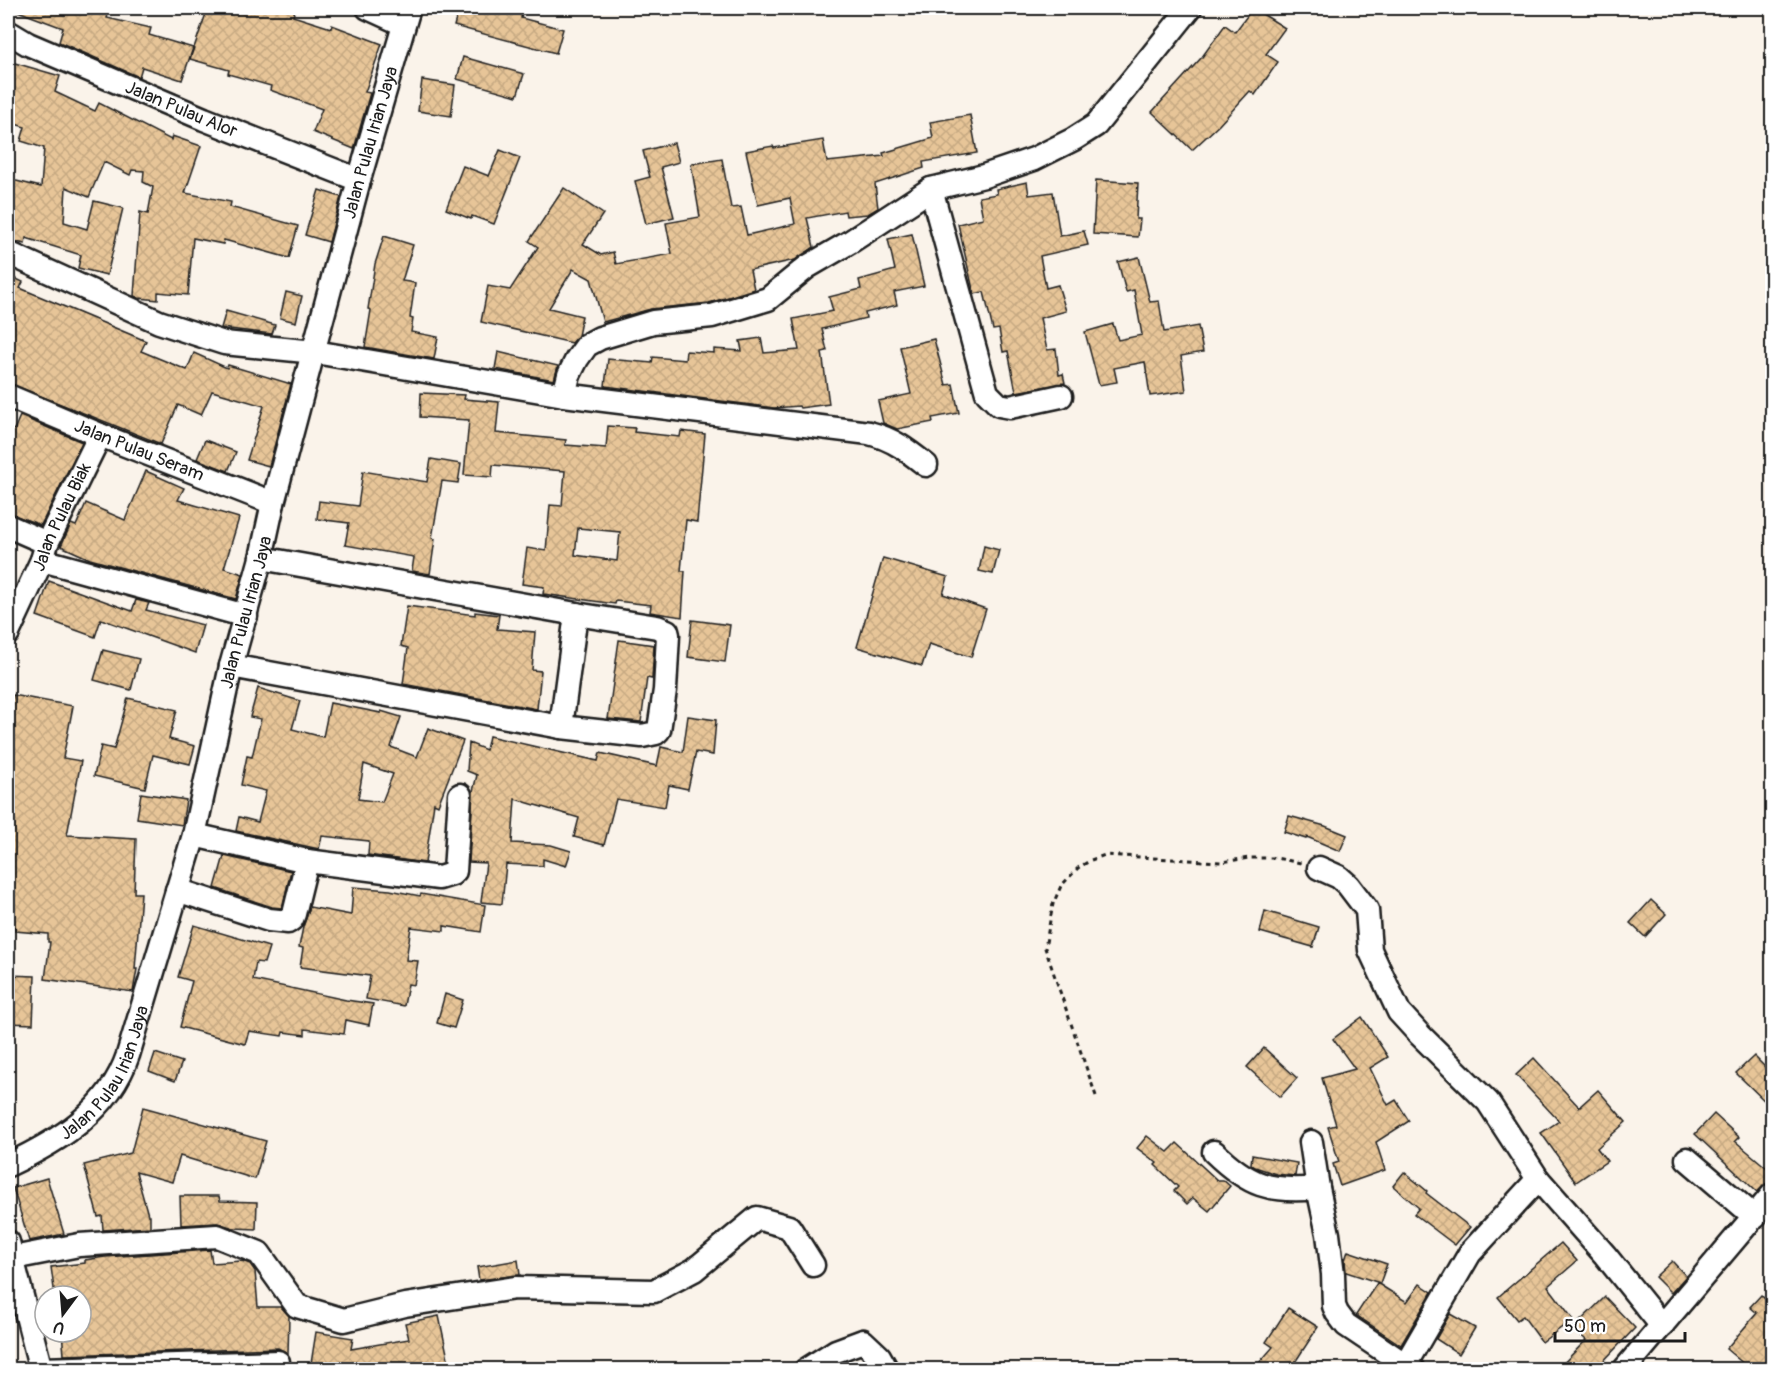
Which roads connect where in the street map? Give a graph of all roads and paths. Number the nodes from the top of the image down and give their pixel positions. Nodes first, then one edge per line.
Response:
1 (368, 8) edge
2 (1190, 8) edge
3 (406, 16) edge
4 (8, 32) edge
5 (359, 180) junction
6 (931, 189) junction
7 (8, 254) edge
8 (315, 352) junction
9 (564, 395) junction
10 (8, 396) edge
11 (1061, 396) dead end
12 (100, 435) junction
13 (926, 465) dead end
14 (273, 503) junction
15 (8, 526) edge
16 (45, 551) junction
17 (261, 558) junction
18 (576, 614) junction
19 (246, 616) junction
20 (8, 633) edge
21 (231, 666) junction
22 (561, 727) junction
23 (460, 795) dead end
24 (194, 835) junction
25 (307, 861) junction
26 (1319, 867) joint
27 (177, 890) junction
28 (1096, 1096) dead end
29 (1311, 1142) dead end
30 (1215, 1152) dead end
31 (1687, 1159) dead end
32 (8, 1165) edge
33 (1538, 1179) junction
34 (1318, 1188) junction
35 (1773, 1195) edge
36 (1755, 1216) junction
37 (10, 1250) edge
38 (813, 1265) dead end
39 (1662, 1326) junction
40 (278, 1362) dead end
41 (1409, 1367) edge
42 (41, 1369) edge
43 (806, 1370) edge
44 (887, 1370) edge
45 (1624, 1370) edge

1 - 3 street
2 - 6 street
3 - 5 street, Jalan Pulau Irian Jaya
4 - 5 street, Jalan Pulau Alor
5 - 8 street, Jalan Pulau Irian Jaya
6 - 9 street
6 - 11 street
7 - 8 street
8 - 9 street
8 - 14 street, Jalan Pulau Irian Jaya
9 - 13 street
10 - 12 street, Jalan Pulau Seram
12 - 14 street, Jalan Pulau Seram
12 - 16 street, Jalan Pulau Biak
14 - 17 street, Jalan Pulau Irian Jaya
15 - 16 street
16 - 19 street
16 - 20 street, Jalan Pulau Biak
17 - 18 street
17 - 19 street, Jalan Pulau Irian Jaya
18 - 22 street
18 - 22 street
19 - 21 street, Jalan Pulau Irian Jaya
21 - 22 street
21 - 24 street, Jalan Pulau Irian Jaya
23 - 25 street
24 - 25 street
24 - 27 street, Jalan Pulau Irian Jaya
25 - 27 street
26 - 28 path
26 - 33 street
27 - 32 street, Jalan Pulau Irian Jaya
29 - 34 street
30 - 34 street
31 - 36 street
33 - 39 street
33 - 41 street
34 - 41 street
35 - 36 street
36 - 39 street
37 - 38 street
37 - 42 street
39 - 45 street
40 - 42 street
43 - 44 street

